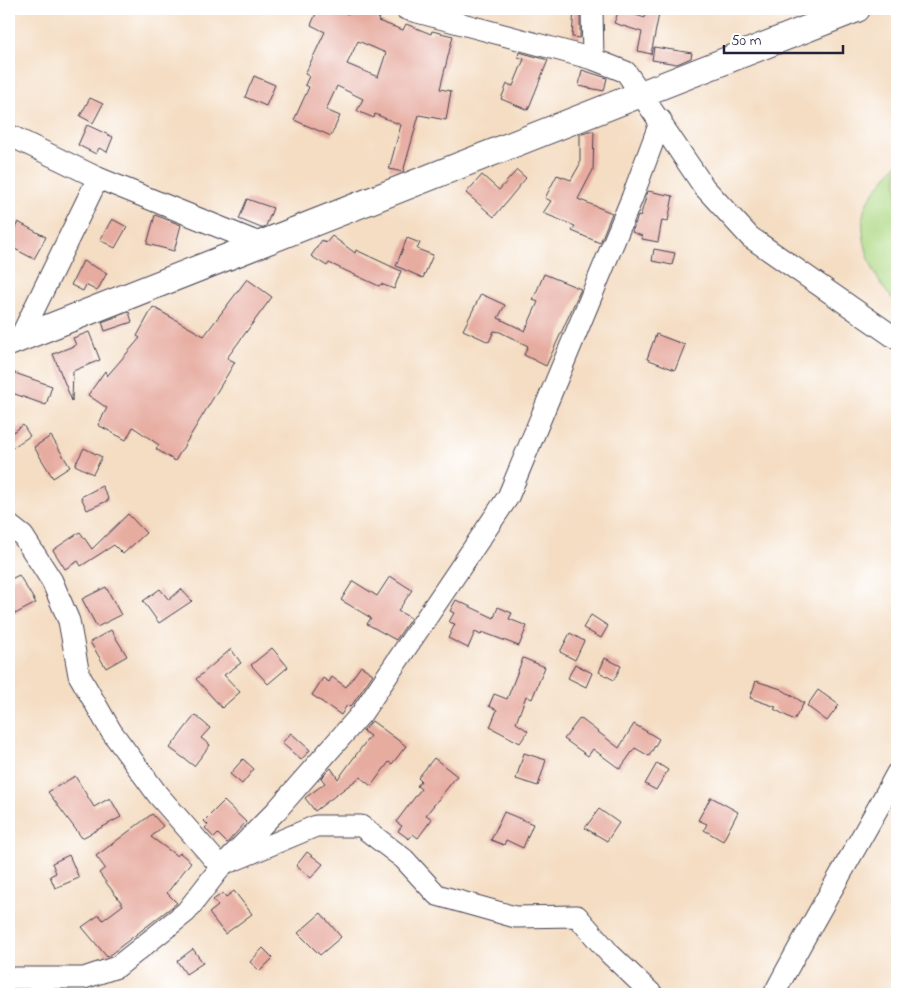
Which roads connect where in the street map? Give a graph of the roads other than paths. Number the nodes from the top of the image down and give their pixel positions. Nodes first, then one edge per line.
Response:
1 (406, 9) edge
2 (592, 9) edge
3 (857, 9) edge
4 (593, 59) junction
5 (642, 94) junction
6 (661, 120) junction
7 (9, 135) edge
8 (98, 178) junction
9 (259, 243) junction
10 (897, 339) edge
11 (15, 341) edge
12 (9, 525) edge
13 (897, 773) edge
14 (223, 866) junction
15 (9, 978) edge
16 (652, 994) edge
17 (774, 994) edge

1 - 4 street
2 - 4 street
3 - 5 main road
4 - 5 street
5 - 6 street
5 - 9 main road
6 - 10 street
6 - 14 street
7 - 8 street
8 - 9 street
8 - 11 street
9 - 11 main road
12 - 14 street
13 - 17 street
14 - 15 street
14 - 16 street

